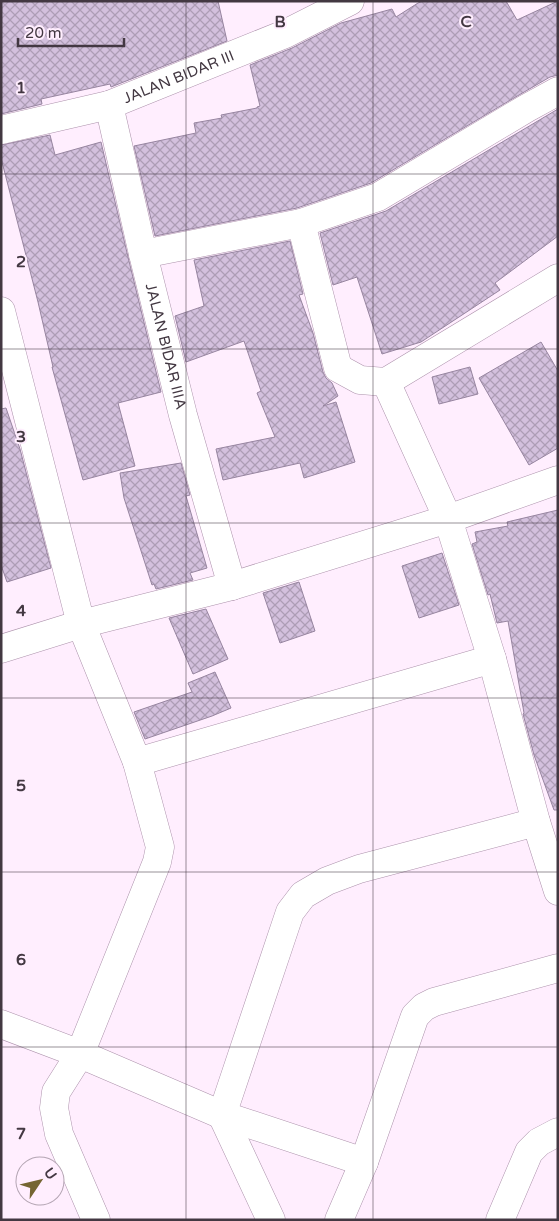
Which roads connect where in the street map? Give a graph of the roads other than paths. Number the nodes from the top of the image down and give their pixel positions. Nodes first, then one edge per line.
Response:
1 (350, 1) edge
2 (558, 90) edge
3 (108, 105) junction
4 (1, 130) edge
5 (301, 223) junction
6 (143, 254) junction
7 (557, 279) edge
8 (1, 311) edge
9 (386, 382) junction
10 (558, 480) edge
11 (448, 519) junction
12 (232, 586) junction
13 (81, 624) junction
14 (1, 649) edge
15 (492, 659) junction
16 (137, 762) junction
17 (536, 822) junction
18 (558, 890) edge
19 (558, 968) edge
20 (1, 1024) edge
21 (80, 1054) junction
22 (222, 1115) junction
23 (558, 1132) edge
24 (364, 1162) junction
25 (96, 1220) edge
26 (271, 1220) edge
27 (339, 1220) edge
28 (500, 1220) edge

1 - 3 street, JALAN BIDAR III
2 - 5 street
3 - 4 street, JALAN BIDAR III
3 - 6 street, JALAN BIDAR IIIA
5 - 6 street
5 - 9 street
6 - 12 street, JALAN BIDAR IIIA
7 - 9 street
8 - 13 street
9 - 11 street
10 - 11 street
11 - 12 street
11 - 15 street
12 - 13 street
13 - 14 street
13 - 16 street
15 - 16 street
15 - 17 street
16 - 21 street
17 - 18 street
17 - 22 street
19 - 24 street
20 - 21 street
21 - 22 street
21 - 25 street
22 - 24 street
22 - 26 street
23 - 28 street
24 - 27 street

